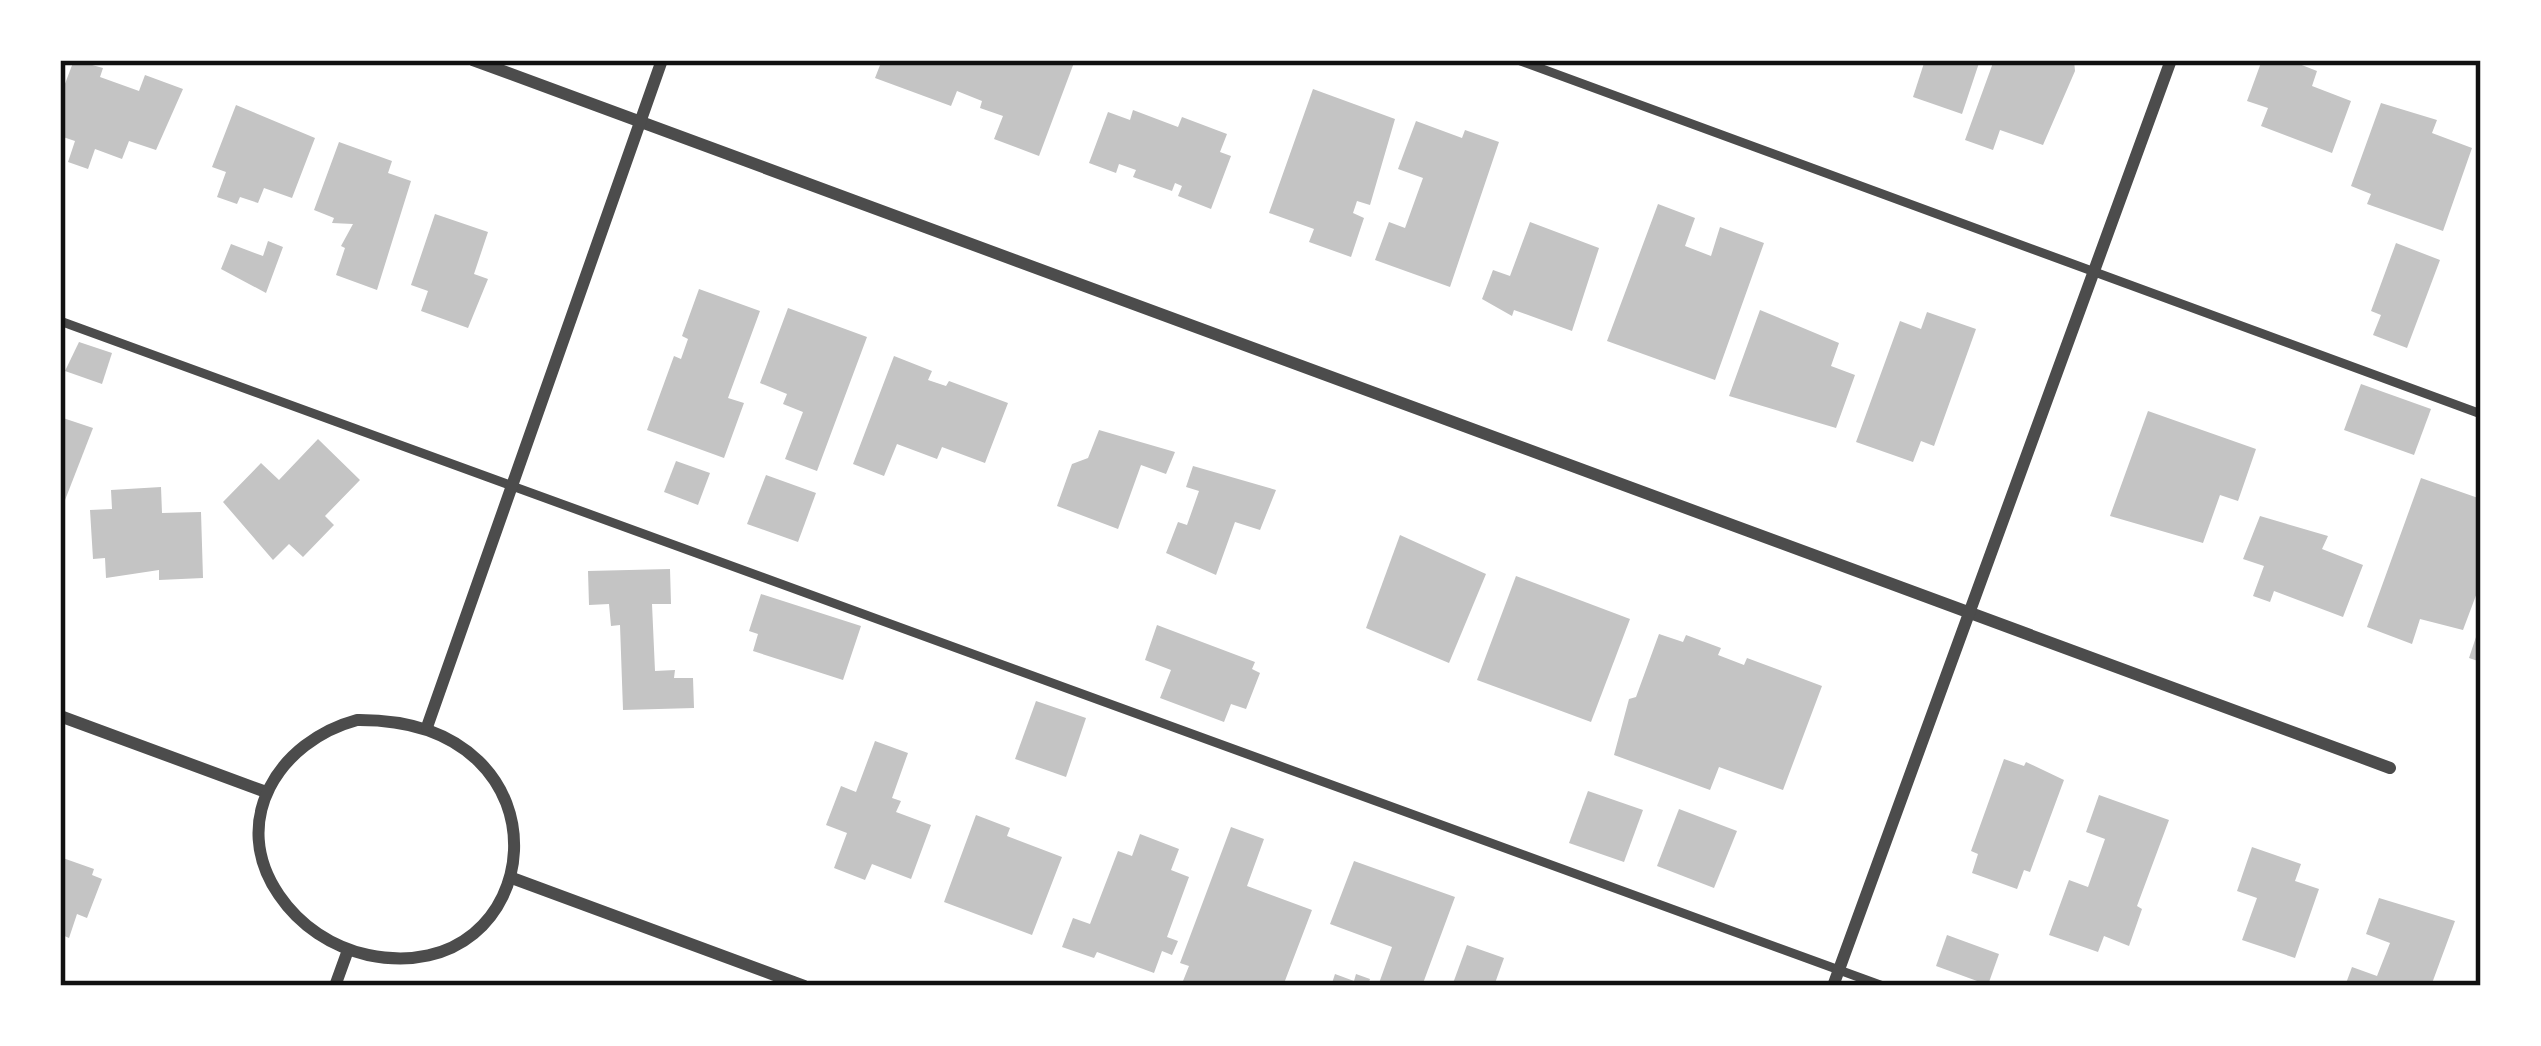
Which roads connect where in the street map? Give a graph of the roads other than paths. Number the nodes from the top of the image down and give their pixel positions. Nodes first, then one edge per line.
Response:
1 (473, 60) edge
2 (662, 60) edge
3 (1518, 60) edge
4 (2171, 60) edge
5 (640, 121) junction
6 (2093, 272) junction
7 (60, 321) edge
8 (2481, 414) edge
9 (512, 486) junction
10 (1968, 610) junction
11 (60, 716) edge
12 (427, 727) junction
13 (2390, 768) dead end
14 (266, 792) junction
15 (512, 878) junction
16 (348, 950) junction
17 (1839, 970) junction
18 (335, 986) edge
19 (804, 986) edge
20 (1833, 986) edge
21 (1883, 986) edge

1 - 5 street
2 - 5 street
3 - 6 lane
4 - 6 street
5 - 9 street
5 - 10 street
6 - 8 lane
6 - 10 street
7 - 9 lane
9 - 12 street
9 - 17 lane
10 - 13 street
10 - 17 street
11 - 14 street
12 - 14 street
12 - 15 street
14 - 16 street
15 - 16 street
15 - 19 street
16 - 18 street
17 - 20 street
17 - 21 lane

